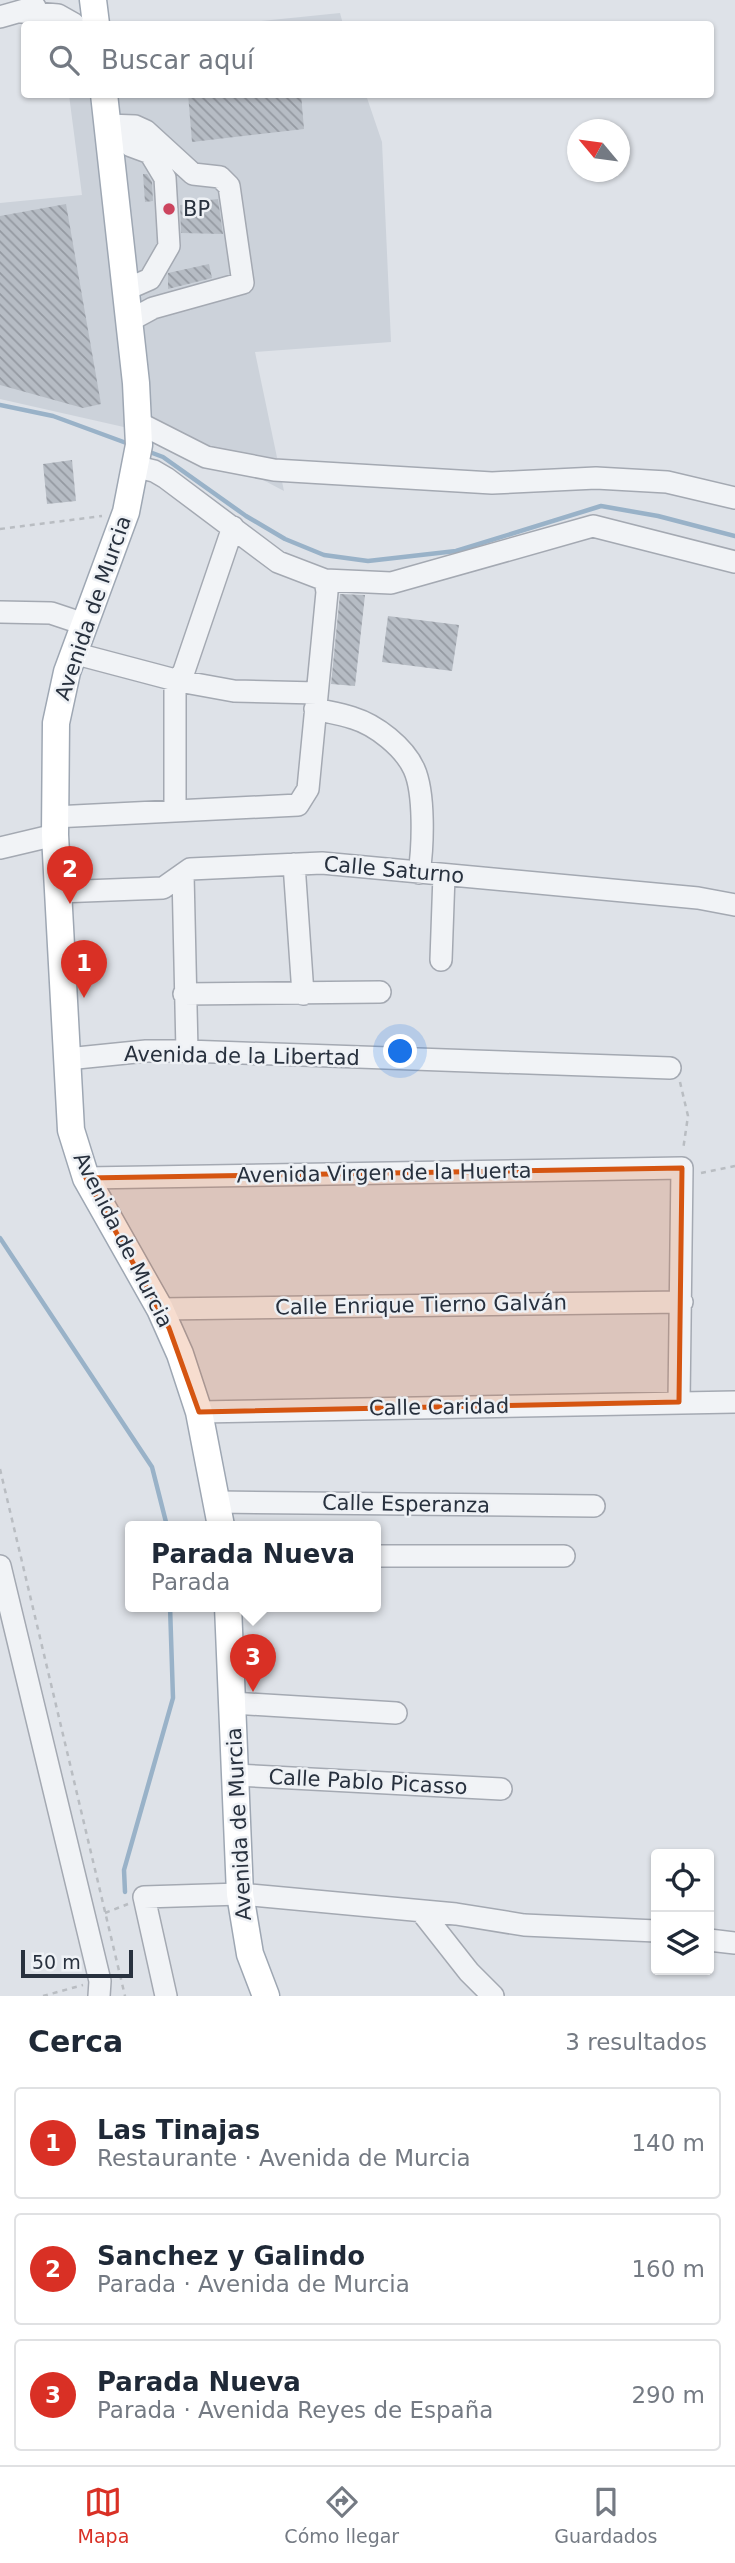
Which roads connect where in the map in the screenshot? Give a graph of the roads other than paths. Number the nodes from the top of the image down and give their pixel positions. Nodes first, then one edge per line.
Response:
1 (91, 0) edge
2 (48, 4) edge
3 (0, 17) edge
4 (69, 21) edge
5 (95, 21) edge
6 (105, 98) edge
7 (116, 126) junction
8 (125, 290) junction
9 (129, 321) junction
10 (139, 445) junction
11 (735, 498) edge
12 (233, 527) junction
13 (735, 562) edge
14 (325, 580) junction
15 (0, 612) edge
16 (84, 624) junction
17 (73, 653) junction
18 (178, 681) junction
19 (316, 701) junction
20 (174, 811) junction
21 (55, 826) junction
22 (0, 848) edge
23 (294, 864) junction
24 (419, 873) junction
25 (183, 874) junction
26 (444, 875) junction
27 (58, 892) junction
28 (735, 904) edge
29 (441, 960) dead end
30 (380, 992) dead end
31 (184, 994) junction
32 (303, 994) junction
33 (187, 1051) junction
34 (67, 1059) junction
35 (670, 1068) road end
36 (86, 1178) junction
37 (682, 1301) junction
38 (160, 1309) junction
39 (680, 1402) junction
40 (735, 1402) edge
41 (199, 1412) junction
42 (594, 1506) dead end
43 (219, 1514) edge
44 (381, 1556) edge
45 (564, 1556) dead end
46 (0, 1566) edge
47 (228, 1612) edge
48 (232, 1703) junction
49 (396, 1713) dead end
50 (235, 1775) junction
51 (501, 1789) dead end
52 (240, 1894) junction
53 (421, 1911) junction
54 (651, 1931) edge
55 (714, 1941) edge
56 (735, 1943) edge
57 (99, 1989) edge
58 (166, 1996) edge
59 (266, 1996) edge
60 (493, 1996) edge

1 - 2 street
1 - 5 main road
2 - 3 street
2 - 4 street
6 - 7 main road, Avenida de Murcia
7 - 8 main road, Avenida de Murcia
7 - 8 street
7 - 9 street
8 - 9 main road, Avenida de Murcia
9 - 10 main road, Avenida de Murcia
10 - 11 street
10 - 12 street
10 - 16 main road, Avenida de Murcia
12 - 14 street
12 - 18 street
13 - 14 street
14 - 19 street
15 - 16 street
16 - 17 main road, Avenida de Murcia
17 - 18 street
17 - 21 main road, Avenida de Murcia
18 - 19 street
18 - 20 street
19 - 20 street
19 - 24 street
20 - 21 street
21 - 22 street
21 - 27 main road, Avenida de Murcia
23 - 24 street, Calle Saturno
23 - 25 street, Calle Saturno
23 - 32 street
24 - 26 street, Calle Saturno
25 - 27 street, Calle Saturno
25 - 31 street
26 - 28 street, Calle Saturno
26 - 29 street
27 - 34 main road, Avenida de Murcia
30 - 32 street
31 - 32 street
31 - 33 street
33 - 34 street, Avenida de la Libertad
33 - 35 street, Avenida de la Libertad
34 - 36 main road, Avenida de Murcia
36 - 37 street, Avenida Virgen de la Huerta
36 - 38 main road, Avenida de Murcia
37 - 38 street, Calle Enrique Tierno Galván
37 - 39 street
38 - 41 main road, Avenida de Murcia
39 - 40 street, Calle Caridad
39 - 41 street, Calle Caridad
41 - 43 main road, Avenida de Murcia
42 - 43 street, Calle Esperanza
44 - 45 street
46 - 57 street
47 - 48 main road, Avenida de Murcia
48 - 49 street
48 - 50 main road, Avenida de Murcia
50 - 51 street, Calle Pablo Picasso
50 - 52 main road, Avenida de Murcia
52 - 53 street
52 - 58 street
52 - 59 main road, Avenida de Murcia
53 - 54 street
53 - 60 street
55 - 56 street

